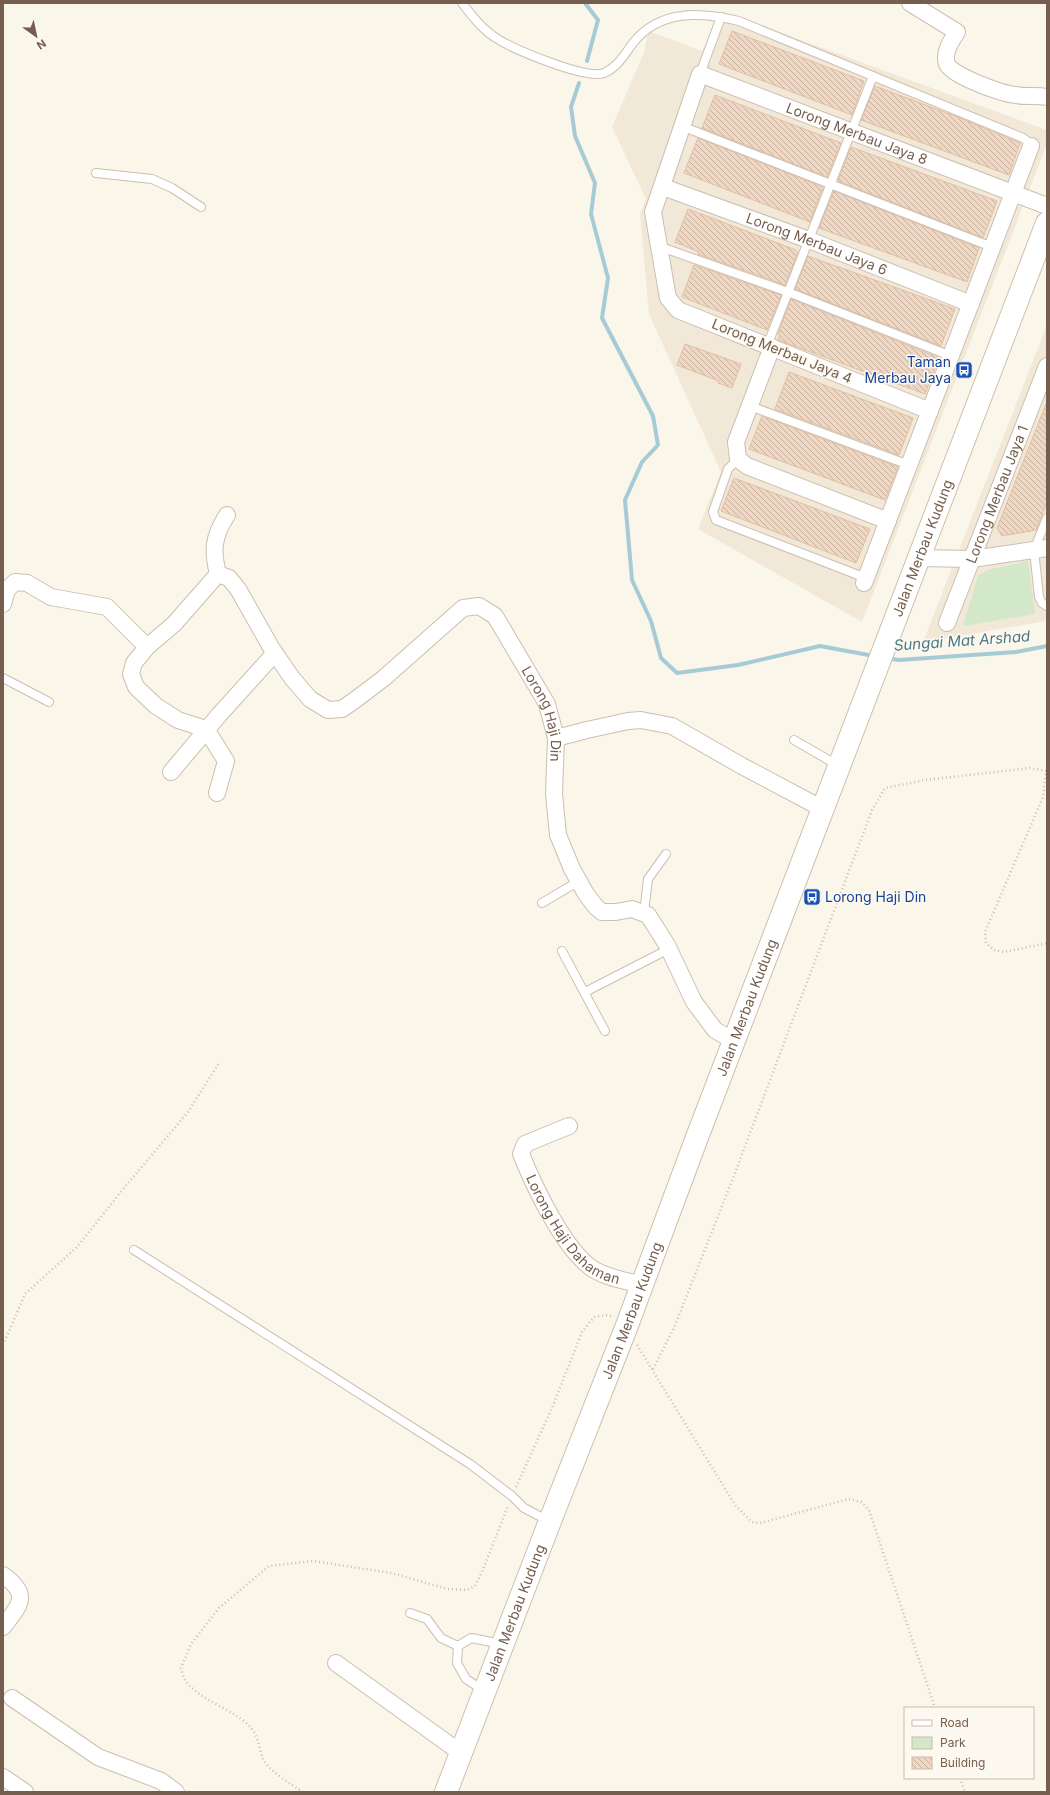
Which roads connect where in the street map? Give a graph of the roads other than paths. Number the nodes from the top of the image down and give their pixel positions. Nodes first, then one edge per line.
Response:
1 (462, 3) edge
2 (910, 3) edge
3 (721, 17) junction
4 (700, 74) junction
5 (873, 76) junction
6 (1047, 97) edge
7 (684, 127) junction
8 (851, 131) junction
9 (1031, 146) joint
10 (96, 173) dead end
11 (830, 184) junction
12 (662, 187) junction
13 (1013, 193) junction
14 (1047, 206) edge
15 (201, 207) dead end
16 (1047, 223) edge
17 (808, 240) junction
18 (658, 246) junction
19 (992, 247) junction
20 (788, 292) junction
21 (971, 304) junction
22 (769, 346) junction
23 (951, 356) junction
24 (1045, 376) edge
25 (750, 406) junction
26 (930, 411) junction
27 (738, 459) junction
28 (909, 465) junction
29 (227, 515) dead end
30 (1047, 518) edge
31 (888, 521) junction
32 (1040, 549) edge
33 (919, 558) junction
34 (972, 559) junction
35 (218, 574) junction
36 (865, 580) joint
37 (3, 604) edge
38 (1047, 606) edge
39 (947, 623) dead end
40 (147, 647) junction
41 (275, 653) junction
42 (3, 678) edge
43 (49, 702) dead end
44 (206, 729) junction
45 (556, 738) junction
46 (794, 740) dead end
47 (840, 766) junction
48 (171, 772) dead end
49 (217, 792) dead end
50 (823, 809) junction
51 (666, 854) dead end
52 (579, 881) junction
53 (542, 903) dead end
54 (644, 913) junction
55 (669, 949) junction
56 (562, 951) dead end
57 (585, 992) junction
58 (605, 1031) dead end
59 (734, 1041) junction
60 (569, 1126) dead end
61 (134, 1250) dead end
62 (643, 1285) junction
63 (550, 1521) junction
64 (3, 1575) edge
65 (410, 1613) dead end
66 (3, 1627) edge
67 (503, 1644) junction
68 (458, 1646) junction
69 (336, 1663) dead end
70 (485, 1691) junction
71 (12, 1698) dead end
72 (461, 1753) junction
73 (3, 1777) edge
74 (25, 1792) edge
75 (176, 1792) edge
76 (446, 1792) edge

1 - 3 lane
2 - 6 street
3 - 4 lane
3 - 5 lane
4 - 7 street
4 - 8 street, Lorong Merbau Jaya 8
5 - 8 lane
5 - 9 lane
7 - 11 lane
7 - 12 street
8 - 11 lane
8 - 13 street, Lorong Merbau Jaya 8
9 - 13 street
10 - 15 lane
11 - 17 lane
11 - 19 lane
12 - 17 street, Lorong Merbau Jaya 6
12 - 18 street
13 - 14 street, Lorong Merbau Jaya 8
13 - 19 street
16 - 33 main road, Jalan Merbau Kudung
17 - 20 lane
17 - 21 street, Lorong Merbau Jaya 6
18 - 20 lane
18 - 22 street, Lorong Merbau Jaya 4
19 - 21 street
20 - 22 lane
20 - 23 lane
21 - 23 street
22 - 25 street
22 - 26 street, Lorong Merbau Jaya 4
23 - 26 street
24 - 34 street, Lorong Merbau Jaya 1
25 - 27 street
25 - 28 lane
26 - 28 street
27 - 31 street
27 - 36 lane
28 - 31 street
29 - 35 street
30 - 32 lane
31 - 36 street
32 - 34 street
32 - 38 lane
33 - 34 street
33 - 47 main road, Jalan Merbau Kudung
34 - 39 street, Lorong Merbau Jaya 1
35 - 40 street
35 - 41 street
37 - 40 street
40 - 44 street
41 - 44 street
41 - 45 street, Lorong Haji Din
42 - 43 lane
44 - 48 street
44 - 49 street
45 - 50 street
45 - 52 street, Lorong Haji Din
46 - 47 lane
47 - 50 main road, Jalan Merbau Kudung
50 - 59 main road, Jalan Merbau Kudung
51 - 54 lane
52 - 53 lane
52 - 54 street, Lorong Haji Din
54 - 55 street
55 - 57 lane
55 - 59 street
56 - 57 lane
57 - 58 lane
59 - 62 main road, Jalan Merbau Kudung
60 - 62 street, Lorong Haji Dahaman
61 - 63 lane
62 - 63 main road, Jalan Merbau Kudung
63 - 67 main road, Jalan Merbau Kudung
64 - 66 street
65 - 68 lane
67 - 68 lane
67 - 70 main road, Jalan Merbau Kudung
68 - 70 lane
69 - 72 street
70 - 72 main road, Jalan Merbau Kudung
71 - 75 street
72 - 76 main road, Jalan Merbau Kudung
73 - 74 street

